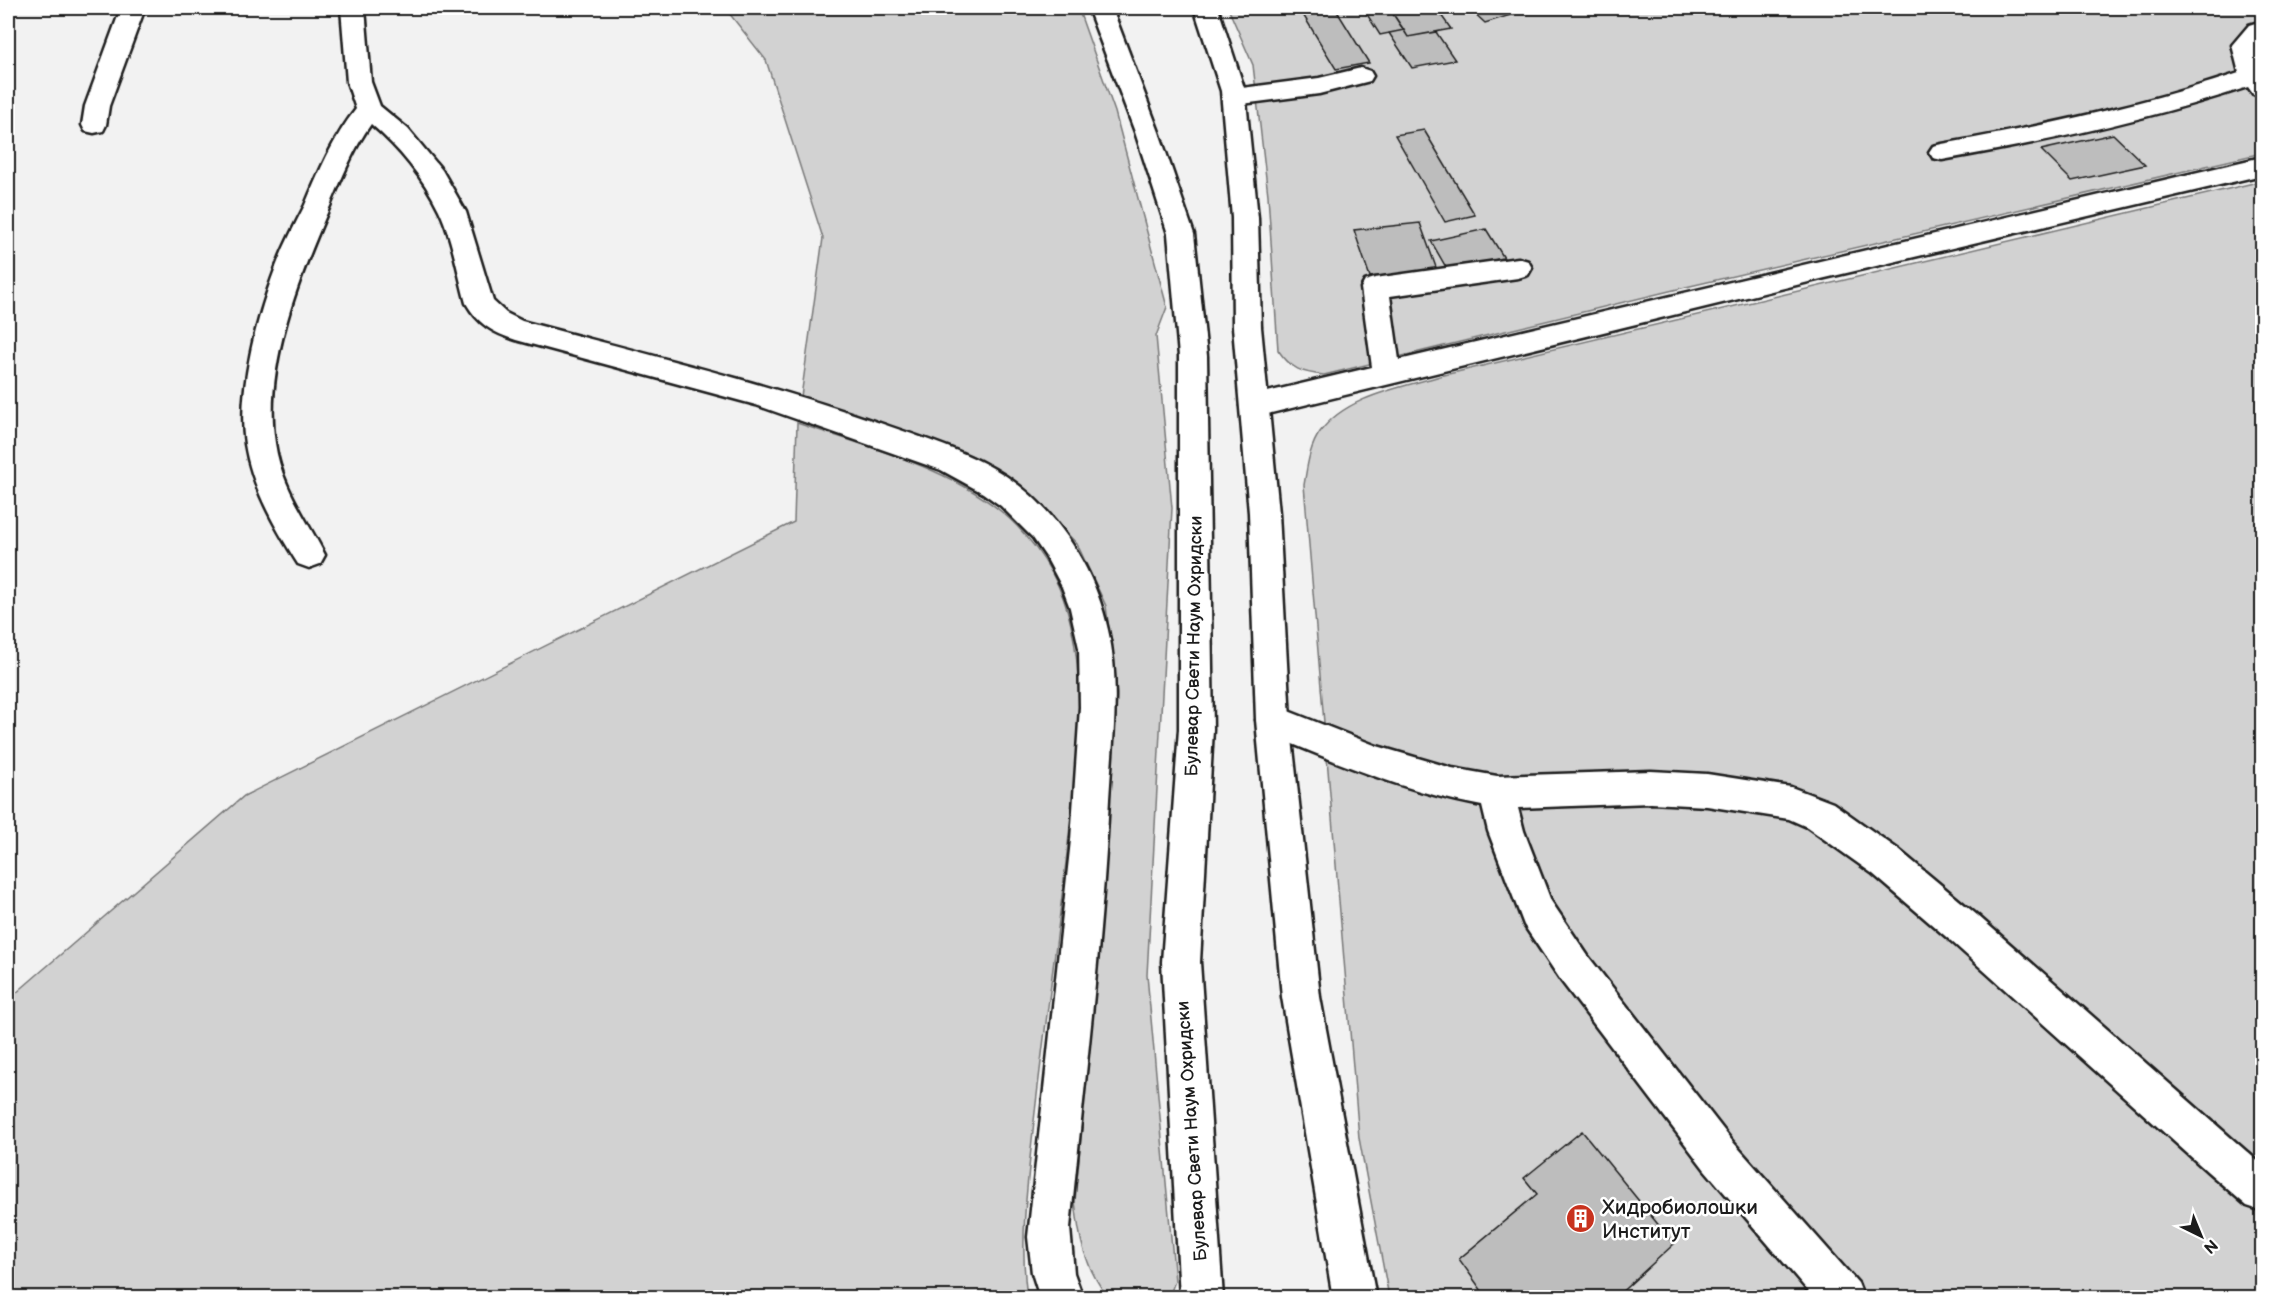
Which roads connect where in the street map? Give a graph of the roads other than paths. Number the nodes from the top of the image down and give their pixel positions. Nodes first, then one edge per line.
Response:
1 (133, 8) edge
2 (353, 8) edge
3 (1100, 8) edge
4 (1206, 8) edge
5 (2262, 28) edge
6 (1361, 76) dead end
7 (2258, 83) edge
8 (1234, 97) junction
9 (369, 110) junction
10 (94, 125) dead end
11 (1942, 152) dead end
12 (2262, 166) edge
13 (1518, 268) dead end
14 (1387, 375) junction
15 (1255, 406) junction
16 (309, 555) dead end
17 (1273, 720) junction
18 (1497, 792) junction
19 (2262, 1191) edge
20 (1062, 1298) edge
21 (1202, 1298) edge
22 (1355, 1298) edge
23 (1843, 1298) edge

1 - 10 street
2 - 9 street
3 - 21 street, Булевар Свети Наум Охридски
4 - 8 street
5 - 7 street
6 - 8 street
7 - 11 street
8 - 15 street
9 - 16 street
9 - 20 street
12 - 14 street
13 - 14 street
14 - 15 street
15 - 17 street
17 - 18 street
17 - 22 street
18 - 19 street
18 - 23 street

